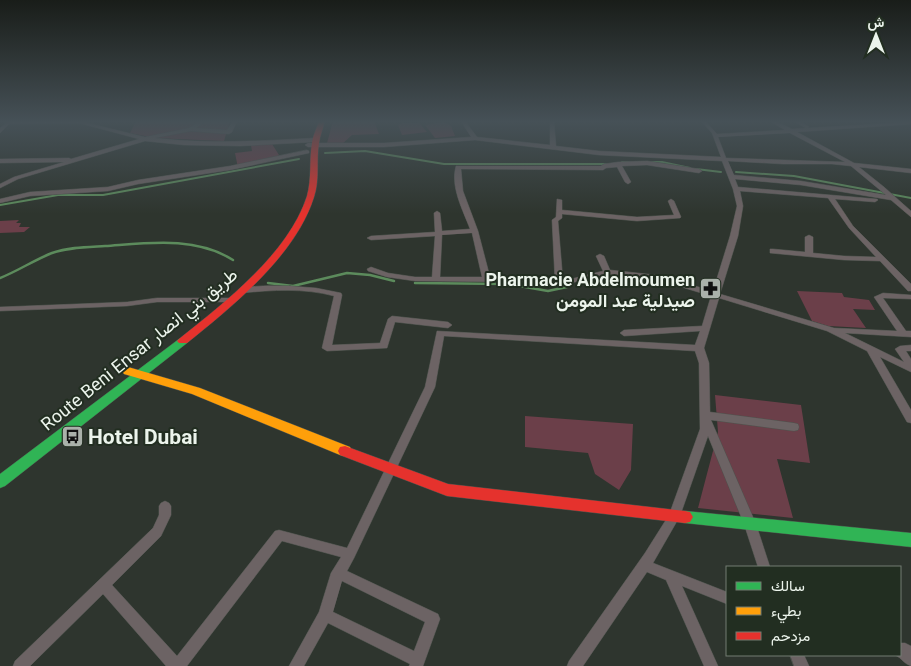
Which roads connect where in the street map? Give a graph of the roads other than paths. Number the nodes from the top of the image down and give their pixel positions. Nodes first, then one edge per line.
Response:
1 (105, 152) edge
2 (284, 152) edge
3 (312, 152) edge
4 (594, 152) edge
5 (721, 152) edge
6 (831, 152) edge
7 (723, 159) junction
8 (81, 160) junction
9 (0, 161) edge
10 (618, 164) junction
11 (852, 164) junction
12 (699, 171) dead end
13 (911, 171) edge
14 (731, 177) junction
15 (628, 182) dead end
16 (0, 186) edge
17 (736, 189) junction
18 (891, 197) junction
19 (831, 198) junction
20 (559, 200) dead end
21 (0, 201) edge
22 (670, 201) dead end
23 (559, 212) junction
24 (437, 213) dead end
25 (911, 215) edge
26 (297, 216) junction
27 (475, 231) junction
28 (439, 234) junction
29 (809, 237) dead end
30 (371, 238) dead end
31 (773, 251) dead end
32 (809, 255) junction
33 (600, 256) dead end
34 (882, 259) junction
35 (371, 269) dead end
36 (607, 272) junction
37 (436, 278) junction
38 (486, 279) junction
39 (559, 284) junction
40 (911, 289) edge
41 (242, 291) junction
42 (714, 295) junction
43 (911, 297) edge
44 (226, 300) junction
45 (0, 309) edge
46 (448, 325) dead end
47 (705, 328) junction
48 (830, 329) junction
49 (624, 333) dead end
50 (907, 334) edge
51 (699, 348) junction
52 (870, 348) junction
53 (911, 348) edge
54 (911, 367) edge
55 (133, 373) junction
56 (704, 415) junction
57 (911, 419) edge
58 (794, 427) dead end
59 (0, 468) edge
60 (392, 468) junction
61 (14, 471) junction
62 (0, 482) edge
63 (165, 506) dead end
64 (674, 516) junction
65 (750, 524) junction
66 (911, 540) edge
67 (350, 554) junction
68 (644, 565) junction
69 (764, 566) edge
70 (338, 573) junction
71 (671, 576) junction
72 (103, 585) junction
73 (726, 598) edge
74 (325, 615) junction
75 (901, 650) edge
76 (911, 659) edge
77 (417, 663) edge
78 (20, 666) edge
79 (177, 666) edge
80 (296, 666) edge
81 (574, 666) edge
82 (711, 666) edge

1 - 8 street
2 - 21 street
3 - 26 main road, Route Beni Ensar طريق بني انصار
4 - 7 street
5 - 7 street
6 - 11 street
7 - 11 street
7 - 14 street
8 - 9 street
8 - 16 street
10 - 12 street
10 - 15 street
10 - 27 street
11 - 13 street
11 - 18 street
14 - 17 street
14 - 18 street
17 - 19 street
17 - 42 street
18 - 19 street
18 - 25 street
19 - 34 street
20 - 23 street
22 - 23 street
23 - 39 street
24 - 28 street
26 - 41 main road, Route Beni Ensar طريق بني انصار
26 - 44 main road, Route Beni Ensar طريق بني انصار
27 - 28 street
27 - 38 street
28 - 30 street
28 - 37 street
29 - 32 street
31 - 32 street
32 - 34 street
33 - 36 street
34 - 40 street
35 - 37 street
36 - 39 street
36 - 42 street
37 - 38 street
38 - 39 street
41 - 44 main road, Route Beni Ensar طريق بني انصار
41 - 46 street
42 - 47 street
42 - 48 street
43 - 50 street
44 - 45 street
44 - 55 main road, Route Beni Ensar طريق بني انصار
47 - 49 street
47 - 51 street
48 - 50 street
48 - 52 street
51 - 56 street
51 - 60 street
52 - 54 street
52 - 57 street
53 - 54 street
55 - 59 main road, Route Beni Ensar طريق بني انصار
55 - 60 main road
55 - 61 main road, Route Beni Ensar طريق بني انصار
56 - 58 street
56 - 64 street
56 - 65 street
59 - 61 street
60 - 64 main road
60 - 67 street
61 - 62 main road, Route Beni Ensar طريق بني انصار
63 - 72 street
64 - 65 main road
64 - 68 street
65 - 66 main road
65 - 69 street
67 - 70 street
67 - 79 street
68 - 71 street
68 - 81 street
70 - 74 street
70 - 77 street
71 - 73 street
71 - 82 street
72 - 78 street
72 - 79 street
74 - 77 street
74 - 80 street
75 - 76 street

